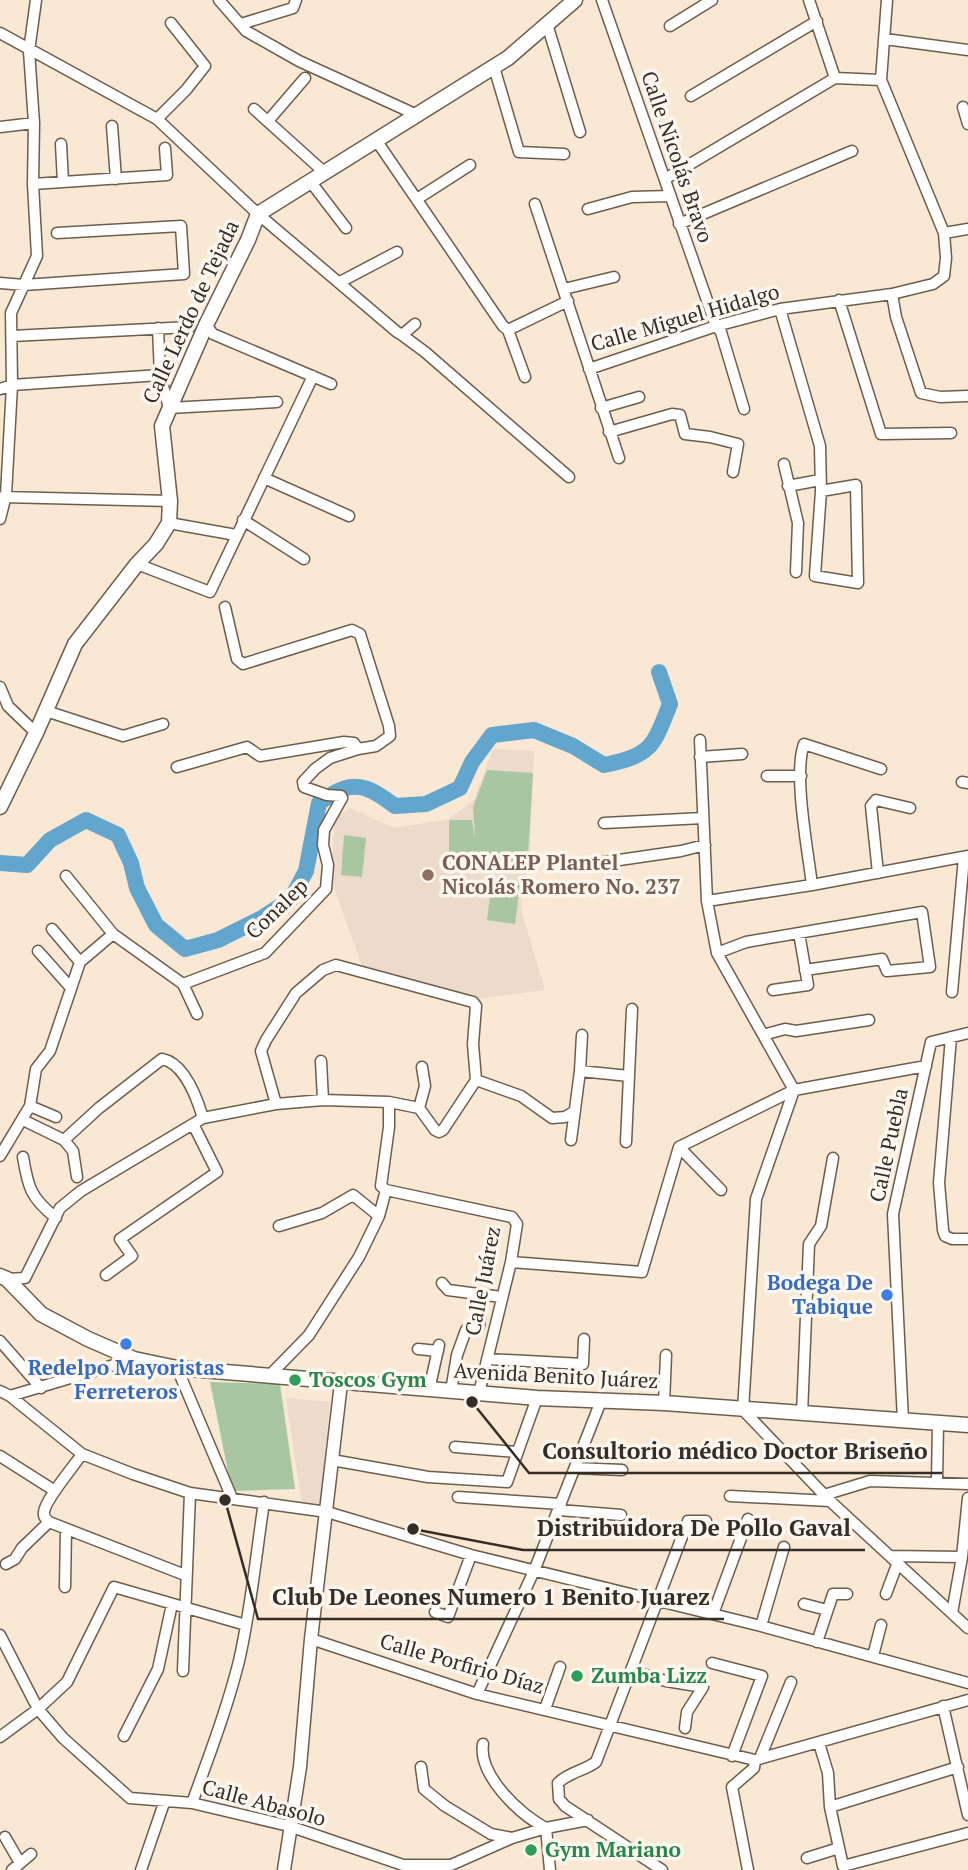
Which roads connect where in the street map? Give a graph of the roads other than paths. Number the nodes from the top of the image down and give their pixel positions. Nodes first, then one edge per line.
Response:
1 (36, 0) edge
2 (296, 0) edge
3 (575, 0) edge
4 (601, 0) edge
5 (712, 0) edge
6 (809, 0) edge
7 (887, 0) edge
8 (223, 2) edge
9 (817, 21) junction
10 (171, 23) dead end
11 (241, 24) junction
12 (547, 24) junction
13 (670, 26) dead end
14 (0, 33) edge
15 (885, 39) junction
16 (968, 50) edge
17 (29, 51) junction
18 (494, 66) junction
19 (305, 78) dead end
20 (835, 78) junction
21 (881, 80) junction
22 (691, 96) dead end
23 (963, 107) dead end
24 (254, 109) dead end
25 (417, 115) junction
26 (156, 119) junction
27 (268, 121) junction
28 (34, 123) junction
29 (968, 124) edge
30 (112, 126) dead end
31 (0, 127) edge
32 (580, 132) dead end
33 (376, 140) junction
34 (61, 144) dead end
35 (164, 148) dead end
36 (852, 151) dead end
37 (564, 154) dead end
38 (470, 165) dead end
39 (324, 172) junction
40 (117, 179) junction
41 (665, 179) junction
42 (310, 181) junction
43 (63, 182) junction
44 (33, 184) junction
45 (670, 196) junction
46 (417, 200) junction
47 (535, 204) dead end
48 (587, 209) dead end
49 (258, 214) junction
50 (679, 224) junction
51 (346, 228) dead end
52 (968, 229) edge
53 (57, 233) dead end
54 (944, 233) junction
55 (397, 252) dead end
56 (614, 277) dead end
57 (340, 282) junction
58 (0, 283) edge
59 (24, 285) junction
60 (564, 289) junction
61 (892, 293) junction
62 (839, 299) junction
63 (568, 301) junction
64 (780, 309) junction
65 (415, 324) dead end
66 (206, 325) junction
67 (716, 326) junction
68 (190, 327) dead end
69 (158, 328) junction
70 (508, 330) junction
71 (400, 334) junction
72 (12, 336) junction
73 (589, 369) junction
74 (160, 375) junction
75 (313, 376) junction
76 (525, 377) dead end
77 (331, 384) dead end
78 (12, 385) junction
79 (0, 389) edge
80 (968, 396) edge
81 (639, 397) dead end
82 (277, 402) dead end
83 (169, 408) junction
84 (601, 408) junction
85 (744, 409) dead end
86 (609, 432) junction
87 (951, 433) dead end
88 (4, 451) edge
89 (619, 458) dead end
90 (784, 464) dead end
91 (733, 472) dead end
92 (569, 477) dead end
93 (264, 478) junction
94 (788, 486) junction
95 (820, 486) junction
96 (3, 496) edge
97 (170, 501) junction
98 (349, 516) dead end
99 (0, 519) edge
100 (243, 520) junction
101 (169, 523) junction
102 (236, 535) junction
103 (304, 559) dead end
104 (138, 564) junction
105 (796, 572) dead end
106 (225, 607) dead end
107 (0, 687) edge
108 (46, 711) junction
109 (163, 723) dead end
110 (36, 733) junction
111 (699, 740) dead end
112 (358, 749) junction
113 (742, 754) dead end
114 (700, 757) junction
115 (177, 767) dead end
116 (881, 769) dead end
117 (767, 776) dead end
118 (801, 776) junction
119 (0, 807) edge
120 (910, 808) dead end
121 (703, 818) junction
122 (604, 823) dead end
123 (705, 845) junction
124 (966, 857) edge
125 (585, 865) dead end
126 (878, 873) junction
127 (66, 876) dead end
128 (812, 885) junction
129 (707, 901) junction
130 (52, 929) dead end
131 (799, 933) junction
132 (113, 934) junction
133 (962, 949) edge
134 (38, 951) dead end
135 (717, 953) junction
136 (80, 962) junction
137 (805, 970) junction
138 (183, 984) junction
139 (71, 988) junction
140 (774, 990) dead end
141 (952, 992) dead end
142 (632, 1009) dead end
143 (197, 1014) dead end
144 (869, 1020) dead end
145 (968, 1033) edge
146 (582, 1035) dead end
147 (763, 1035) junction
148 (951, 1037) junction
149 (321, 1061) dead end
150 (926, 1066) junction
151 (422, 1067) dead end
152 (580, 1071) junction
153 (629, 1076) junction
154 (476, 1080) junction
155 (794, 1090) junction
156 (323, 1100) junction
157 (389, 1102) junction
158 (276, 1104) junction
159 (30, 1106) junction
160 (419, 1108) junction
161 (575, 1111) junction
162 (56, 1117) dead end
163 (23, 1120) junction
164 (198, 1121) junction
165 (64, 1140) junction
166 (571, 1140) dead end
167 (626, 1142) dead end
168 (678, 1147) junction
169 (2, 1154) edge
170 (23, 1157) dead end
171 (833, 1158) dead end
172 (77, 1177) dead end
173 (386, 1190) junction
174 (721, 1190) dead end
175 (379, 1216) junction
176 (56, 1218) junction
177 (279, 1226) dead end
178 (968, 1239) edge
179 (511, 1262) junction
180 (106, 1275) dead end
181 (3, 1277) edge
182 (442, 1283) dead end
183 (501, 1297) junction
184 (480, 1317) dead end
185 (584, 1339) dead end
186 (0, 1341) edge
187 (418, 1349) dead end
188 (666, 1355) dead end
189 (134, 1359) junction
190 (487, 1359) junction
191 (177, 1368) junction
192 (268, 1377) junction
193 (341, 1383) junction
194 (41, 1388) junction
195 (429, 1390) junction
196 (451, 1391) junction
197 (5, 1394) edge
198 (479, 1394) junction
199 (537, 1398) junction
200 (601, 1401) junction
201 (664, 1404) junction
202 (743, 1410) junction
203 (802, 1414) junction
204 (903, 1421) junction
205 (938, 1424) junction
206 (968, 1425) edge
207 (455, 1447) dead end
208 (517, 1452) junction
209 (82, 1454) junction
210 (0, 1456) edge
211 (332, 1460) junction
212 (575, 1468) junction
213 (622, 1471) dead end
214 (937, 1482) junction
215 (968, 1484) edge
216 (55, 1491) junction
217 (190, 1493) junction
218 (730, 1496) dead end
219 (458, 1497) dead end
220 (232, 1498) junction
221 (827, 1498) junction
222 (968, 1499) edge
223 (264, 1502) junction
224 (560, 1507) junction
225 (327, 1512) junction
226 (621, 1515) dead end
227 (748, 1519) dead end
228 (706, 1521) dead end
229 (49, 1522) junction
230 (66, 1529) junction
231 (783, 1547) dead end
232 (471, 1556) junction
233 (962, 1556) junction
234 (894, 1559) junction
235 (2, 1564) edge
236 (534, 1571) junction
237 (185, 1575) junction
238 (65, 1587) dead end
239 (847, 1594) dead end
240 (886, 1594) dead end
241 (659, 1602) junction
242 (172, 1604) junction
243 (804, 1604) dead end
244 (186, 1608) junction
245 (827, 1610) junction
246 (435, 1612) dead end
247 (952, 1613) junction
248 (713, 1614) junction
249 (246, 1625) junction
250 (881, 1625) dead end
251 (761, 1626) junction
252 (968, 1628) edge
253 (0, 1635) edge
254 (311, 1639) junction
255 (817, 1642) junction
256 (873, 1656) junction
257 (712, 1663) dead end
258 (560, 1667) dead end
259 (183, 1671) dead end
260 (631, 1671) junction
261 (791, 1682) dead end
262 (968, 1683) edge
263 (477, 1693) junction
264 (968, 1700) edge
265 (943, 1706) junction
266 (38, 1709) junction
267 (545, 1709) junction
268 (610, 1724) junction
269 (685, 1728) dead end
270 (124, 1736) dead end
271 (0, 1737) edge
272 (819, 1743) junction
273 (483, 1744) dead end
274 (732, 1756) junction
275 (757, 1759) junction
276 (421, 1767) dead end
277 (958, 1767) junction
278 (164, 1803) junction
279 (192, 1803) junction
280 (830, 1807) junction
281 (968, 1815) edge
282 (588, 1820) junction
283 (289, 1826) junction
284 (546, 1828) junction
285 (968, 1833) edge
286 (5, 1837) dead end
287 (512, 1838) junction
288 (839, 1848) junction
289 (31, 1854) dead end
290 (807, 1858) dead end
291 (16, 1866) edge
292 (403, 1868) edge
293 (141, 1870) edge
294 (284, 1870) edge
295 (550, 1870) edge
296 (662, 1870) edge
297 (748, 1870) edge

1 - 17 street
2 - 11 street
3 - 12 main road, Calle Lerdo de Tejada
4 - 41 street, Calle Nicolás Bravo
5 - 13 street
6 - 9 street
7 - 15 street
8 - 11 street
9 - 20 street
9 - 22 street
10 - 26 street
11 - 25 street
12 - 18 main road, Calle Lerdo de Tejada
12 - 32 street
14 - 17 street
15 - 16 street
15 - 21 street
17 - 26 street
17 - 28 street
18 - 25 main road, Calle Lerdo de Tejada
18 - 37 street
19 - 27 street
20 - 21 street
20 - 41 street
21 - 54 street
23 - 29 street
24 - 27 street
25 - 33 main road, Calle Lerdo de Tejada
26 - 49 street
27 - 39 street
28 - 31 street
28 - 44 street
30 - 40 street
33 - 39 main road, Calle Lerdo de Tejada
33 - 46 street
34 - 43 street
35 - 40 street
36 - 50 street
38 - 46 street
39 - 42 main road, Calle Lerdo de Tejada
40 - 43 street
41 - 45 street, Calle Nicolás Bravo
42 - 49 main road, Calle Lerdo de Tejada
42 - 51 street
43 - 44 street
44 - 59 street
45 - 48 street
45 - 50 street, Calle Nicolás Bravo
46 - 70 street
47 - 60 street, Calle Miguel Hidalgo
49 - 57 street
49 - 66 main road, Calle Lerdo de Tejada
50 - 67 street, Calle Nicolás Bravo
52 - 54 street
53 - 59 street
54 - 61 street, Calle Miguel Hidalgo
55 - 57 street
56 - 60 street
57 - 71 street
58 - 59 street
59 - 72 street
60 - 63 street, Calle Miguel Hidalgo
61 - 62 street, Calle Miguel Hidalgo
61 - 80 street
62 - 64 street, Calle Miguel Hidalgo
62 - 87 street
63 - 70 street
63 - 73 street, Calle Miguel Hidalgo
64 - 67 street, Calle Miguel Hidalgo
64 - 95 street
65 - 71 street
66 - 75 street
66 - 83 main road, Calle Lerdo de Tejada
67 - 73 street, Calle Miguel Hidalgo
67 - 85 street, Calle Nicolás Bravo
68 - 69 street
69 - 72 street
69 - 74 street
70 - 76 street
71 - 92 street
72 - 78 street
73 - 84 street
74 - 78 street
74 - 83 street
75 - 77 street
75 - 93 street
78 - 79 street
78 - 88 street
81 - 84 street
82 - 83 street
83 - 97 main road, Calle Lerdo de Tejada
84 - 86 street
86 - 89 street
86 - 91 street
88 - 96 street
90 - 94 street
93 - 98 street
93 - 100 street
94 - 95 street
94 - 105 street
95 - 95 street
96 - 97 street
96 - 99 street
97 - 101 main road, Calle Lerdo de Tejada
100 - 102 street
100 - 103 street
101 - 102 street
101 - 104 main road
102 - 104 street
104 - 108 main road
106 - 112 street, Conalep
107 - 110 street
108 - 109 street
108 - 110 main road
110 - 119 main road
111 - 114 street
112 - 115 street
112 - 138 street, Conalep
113 - 114 street
114 - 121 street
116 - 118 street
117 - 118 street
118 - 128 street
120 - 126 street
121 - 122 street
121 - 123 street
123 - 125 street
123 - 129 street
124 - 126 street
124 - 133 street
126 - 128 street
127 - 132 street
128 - 129 street
129 - 135 street
130 - 136 street
131 - 135 street
131 - 137 street
131 - 137 street
132 - 136 street
132 - 138 street
133 - 141 street
134 - 139 street
135 - 147 street
136 - 139 street
137 - 140 street
138 - 143 street
139 - 159 street
142 - 153 street
144 - 147 street
145 - 148 street, Calle Puebla
146 - 152 street
147 - 155 street
148 - 150 street, Calle Puebla
148 - 178 street
149 - 156 street
150 - 155 street
150 - 204 street, Calle Puebla
151 - 160 street
152 - 153 street
152 - 161 street
153 - 167 street
154 - 158 street
154 - 160 street
154 - 161 street
155 - 168 street
155 - 202 street
156 - 157 street
156 - 158 street
157 - 160 street
157 - 173 street
158 - 164 street
159 - 162 street
159 - 163 street
161 - 166 street
163 - 165 street
163 - 169 street
164 - 165 street
164 - 176 street
164 - 180 street
165 - 172 street
168 - 174 street
168 - 179 street
170 - 176 street
171 - 203 street
173 - 175 street
173 - 179 street, Calle Juárez
175 - 177 street
175 - 192 street
176 - 181 street
179 - 183 street, Calle Juárez
181 - 189 main road, Avenida Benito Juárez
182 - 183 street
183 - 190 street, Calle Juárez
184 - 196 street
185 - 190 street
186 - 194 street
187 - 195 street
188 - 201 street
189 - 191 main road, Avenida Benito Juárez
189 - 194 street
190 - 198 street, Calle Juárez
191 - 192 main road, Avenida Benito Juárez
191 - 220 street
192 - 193 main road, Avenida Benito Juárez
193 - 195 main road, Avenida Benito Juárez
193 - 211 street
194 - 197 street
195 - 196 main road, Avenida Benito Juárez
196 - 198 main road, Avenida Benito Juárez
197 - 209 street
198 - 199 main road, Avenida Benito Juárez
199 - 200 main road, Avenida Benito Juárez
199 - 208 street
200 - 201 main road, Avenida Benito Juárez
200 - 212 street
201 - 202 main road, Avenida Benito Juárez
202 - 203 main road, Avenida Benito Juárez
202 - 221 street
203 - 204 main road, Avenida Benito Juárez
204 - 205 main road, Avenida Benito Juárez
205 - 206 main road, Avenida Benito Juárez
205 - 214 street
207 - 208 street
208 - 211 street
209 - 216 street
209 - 217 street
210 - 216 street
211 - 225 street
212 - 213 street
212 - 224 street
214 - 215 street
214 - 221 street
216 - 229 street
217 - 220 street
217 - 237 street
218 - 221 street
219 - 224 street
220 - 223 street
221 - 234 street
222 - 233 street
223 - 225 street
223 - 249 street
224 - 226 street
224 - 236 street
225 - 232 street
225 - 254 street
227 - 248 street
228 - 241 street
229 - 230 street
229 - 235 street
230 - 237 street
230 - 238 street
231 - 251 street
232 - 236 street
232 - 246 street
233 - 234 street
233 - 247 street
234 - 240 street
234 - 247 street
236 - 241 street
236 - 263 street
237 - 244 street
239 - 245 street
241 - 248 street
241 - 260 street
242 - 244 street
242 - 266 street
242 - 270 street
243 - 245 street
244 - 249 street
244 - 259 street
245 - 255 street
247 - 252 street
248 - 251 street
249 - 279 street
250 - 256 street
251 - 255 street
253 - 266 street, Calle Abasolo
254 - 263 street, Calle Porfirio Díaz
254 - 283 street
255 - 256 street
256 - 262 street
257 - 274 street
258 - 267 street
260 - 268 street
260 - 269 street
261 - 275 street
263 - 267 street, Calle Porfirio Díaz
264 - 265 street, Calle Porfirio Díaz
265 - 272 street, Calle Porfirio Díaz
265 - 277 street
266 - 271 street
266 - 278 street, Calle Abasolo
267 - 268 street, Calle Porfirio Díaz
268 - 274 street, Calle Porfirio Díaz
268 - 282 street
272 - 275 street, Calle Porfirio Díaz
272 - 280 street
273 - 284 street
274 - 275 street, Calle Porfirio Díaz
275 - 297 street
276 - 287 street
277 - 280 street
277 - 281 street
278 - 279 street, Calle Abasolo
278 - 293 street
279 - 283 street, Calle Abasolo
280 - 288 street
282 - 284 street, Calle Abasolo
282 - 296 street
283 - 292 street, Calle Abasolo
283 - 294 street
284 - 287 street, Calle Abasolo
284 - 295 street
285 - 288 street
286 - 291 street
287 - 292 street, Calle Abasolo
288 - 290 street
289 - 291 street

